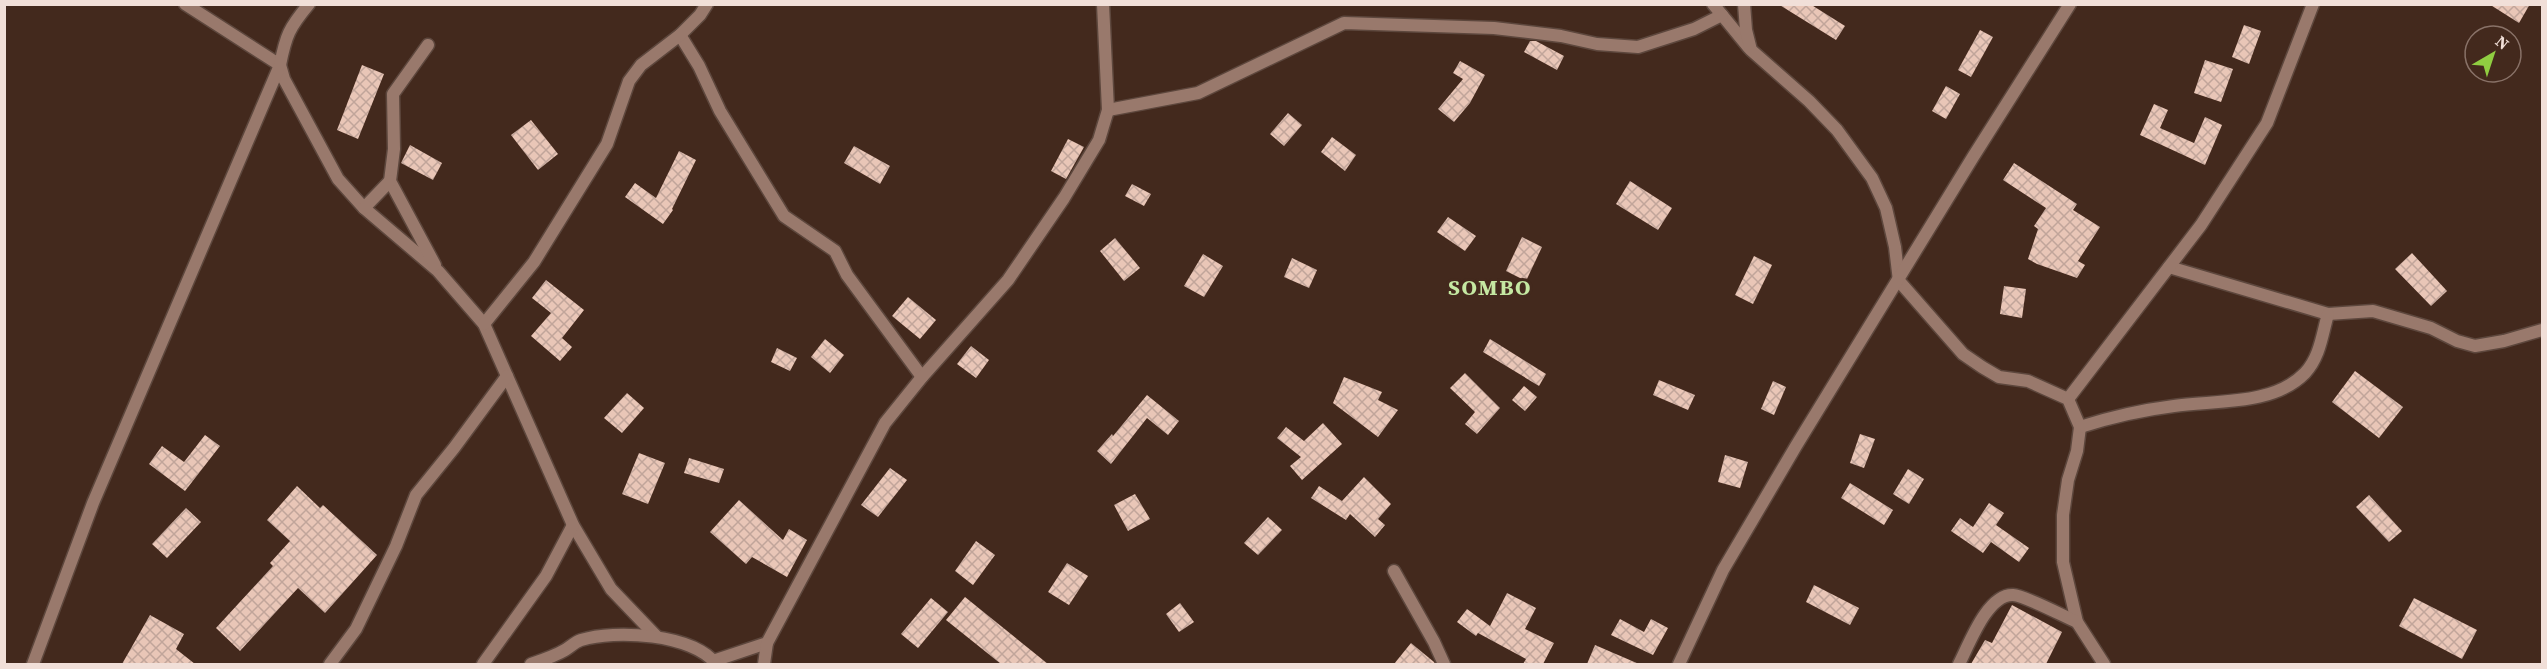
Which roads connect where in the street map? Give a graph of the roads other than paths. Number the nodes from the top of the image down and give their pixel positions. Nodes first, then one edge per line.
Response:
1 (185, 4) edge
2 (309, 4) edge
3 (707, 4) edge
4 (1103, 4) edge
5 (1713, 4) edge
6 (1744, 4) edge
7 (2070, 4) edge
8 (2313, 4) edge
9 (1722, 15) junction
10 (680, 35) junction
11 (428, 45) dead end
12 (1751, 50) junction
13 (280, 65) junction
14 (1108, 110) junction
15 (390, 181) junction
16 (364, 208) junction
17 (2169, 267) junction
18 (438, 271) junction
19 (1899, 281) junction
20 (2328, 315) junction
21 (484, 324) junction
22 (2542, 330) edge
23 (507, 376) junction
24 (922, 377) junction
25 (2068, 399) junction
26 (2080, 427) junction
27 (573, 525) junction
28 (1394, 571) dead end
29 (2077, 622) junction
30 (656, 636) junction
31 (767, 643) junction
32 (715, 663) edge
33 (33, 664) edge
34 (330, 664) edge
35 (483, 664) edge
36 (531, 664) edge
37 (764, 664) edge
38 (1444, 664) edge
39 (1679, 664) edge
40 (1959, 664) edge
41 (2104, 664) edge

1 - 13 street
2 - 13 street
3 - 10 street
4 - 14 street
5 - 9 street
6 - 12 street
7 - 19 street
8 - 17 street
9 - 12 street
9 - 14 street
10 - 21 street
10 - 24 street
11 - 15 street
12 - 19 street
13 - 16 street
13 - 33 street
14 - 24 street
15 - 16 street
15 - 18 street
16 - 18 street
17 - 20 street
17 - 25 street
18 - 21 street
19 - 25 street
19 - 39 street
20 - 22 street
20 - 26 street
21 - 23 street
23 - 27 street
23 - 34 street
24 - 31 street
25 - 26 street
26 - 29 street
27 - 30 street
27 - 35 street
28 - 38 street
29 - 40 street
29 - 41 street
30 - 32 street
30 - 36 street
31 - 32 street
31 - 37 street

